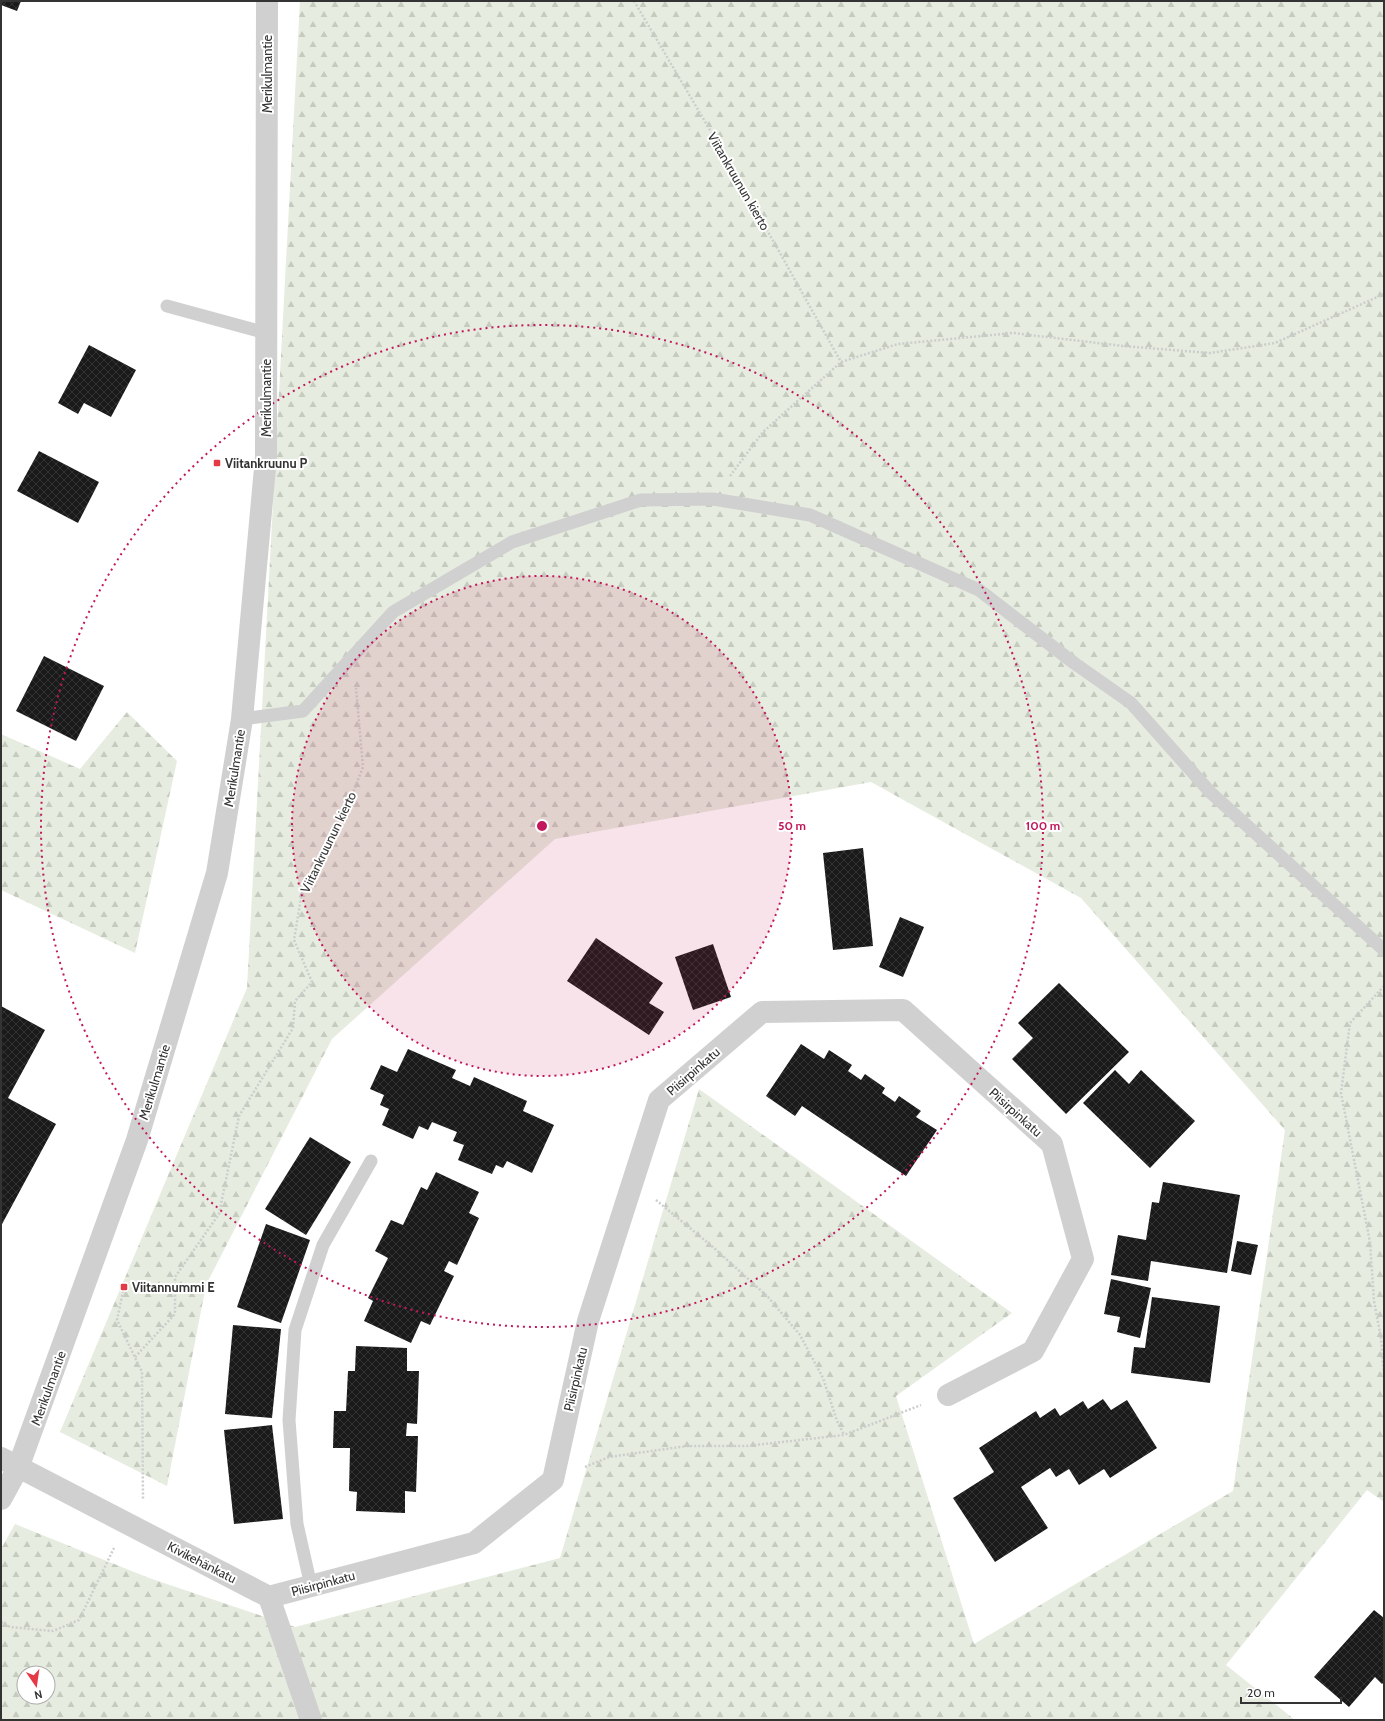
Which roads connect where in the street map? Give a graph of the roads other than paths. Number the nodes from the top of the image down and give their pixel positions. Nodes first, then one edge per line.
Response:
1 (267, 1) edge
2 (167, 306) dead end
3 (266, 333) junction
4 (242, 719) junction
5 (1384, 950) edge
6 (371, 1161) dead end
7 (948, 1395) road end
8 (10, 1463) edge
9 (1, 1499) edge
10 (311, 1586) junction
11 (270, 1596) junction
12 (312, 1720) edge

1 - 3 street, Merikulmantie
2 - 3 lane
3 - 4 street, Merikulmantie
4 - 5 lane
4 - 8 street, Merikulmantie
6 - 10 lane
7 - 10 street, Piisirpinkatu
8 - 9 street, Merikulmantie
8 - 11 street, Kivikehänkatu
10 - 11 street, Piisirpinkatu
11 - 12 street

